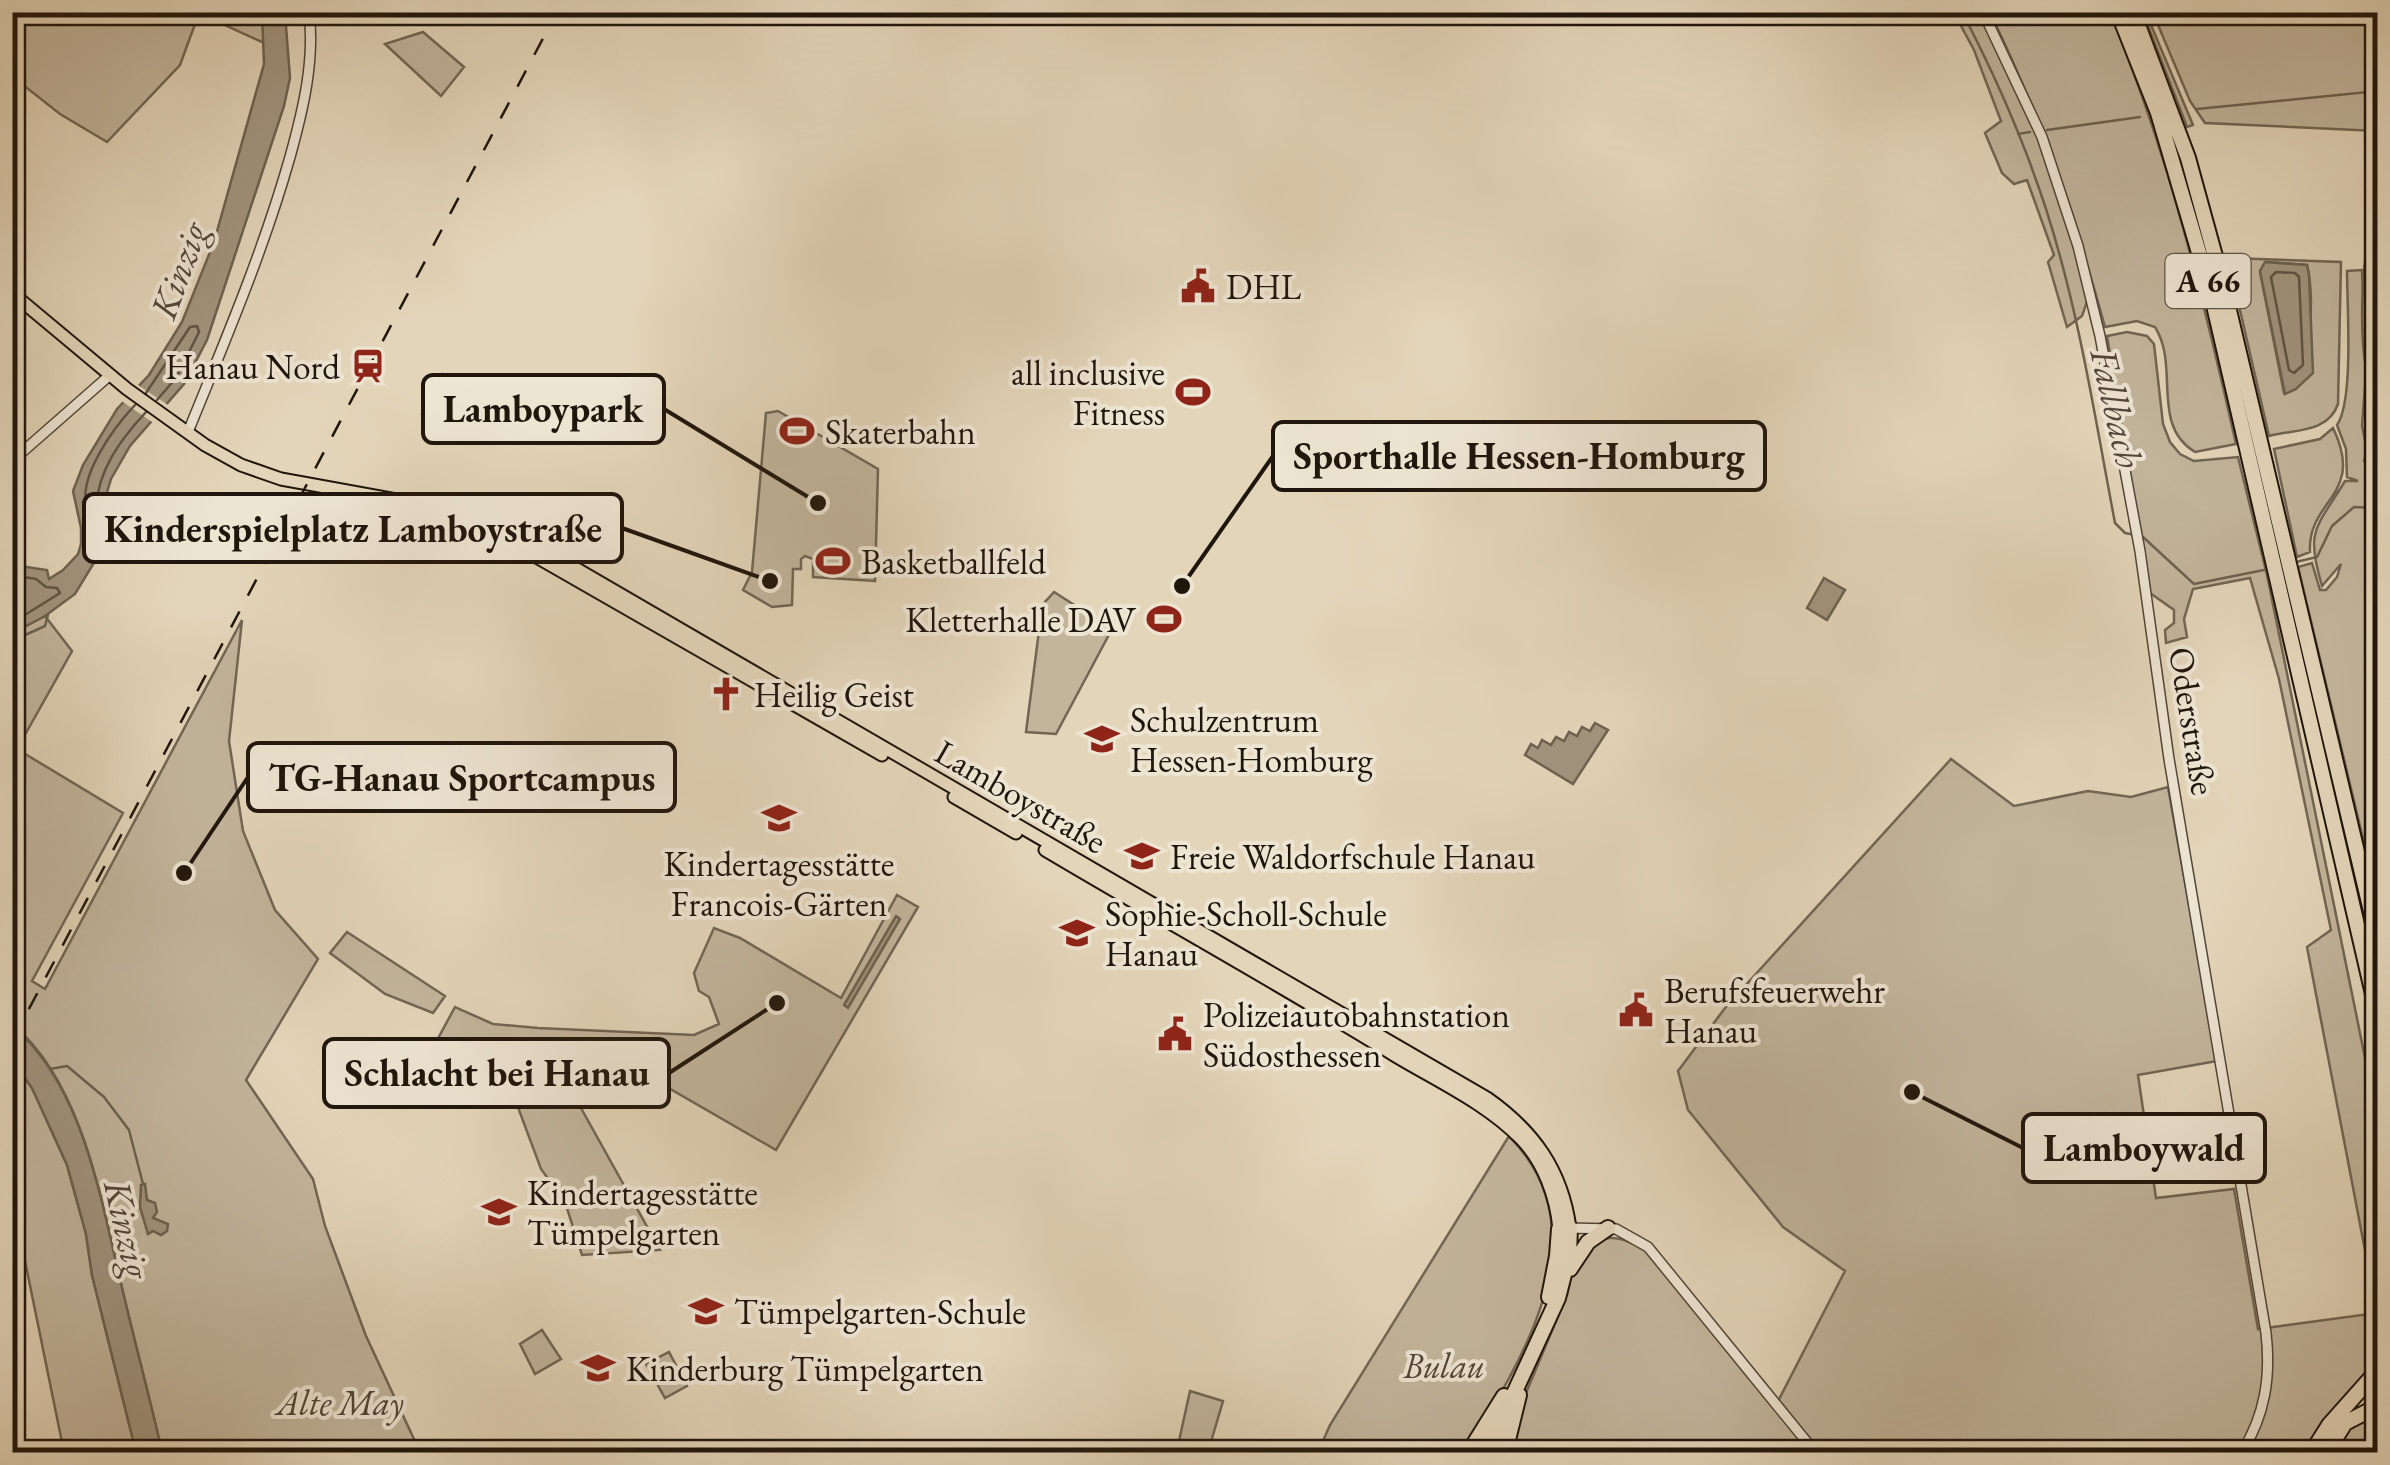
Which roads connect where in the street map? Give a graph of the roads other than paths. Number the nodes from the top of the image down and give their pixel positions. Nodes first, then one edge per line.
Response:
1 (310, 12) edge
2 (1983, 12) edge
3 (2118, 12) edge
4 (2134, 12) edge
5 (12, 293) edge
6 (110, 376) junction
7 (188, 432) junction
8 (12, 461) edge
9 (2281, 565) junction
10 (2378, 941) edge
11 (2378, 1016) edge
12 (1564, 1228) junction
13 (1608, 1228) junction
14 (1564, 1278) junction
15 (1540, 1334) junction
16 (2378, 1370) edge
17 (1520, 1376) junction
18 (2378, 1406) edge
19 (1468, 1452) edge
20 (1487, 1452) edge
21 (1504, 1452) edge
22 (1815, 1452) edge
23 (2242, 1452) edge
24 (2312, 1452) edge
25 (2326, 1452) edge

1 - 7 street
2 - 23 street, Oderstraße
3 - 9 highway, A 66
4 - 9 highway, A 66
5 - 6 main road, Lamboystraße
6 - 7 main road, Lamboystraße
6 - 8 street
7 - 12 main road, Lamboystraße
9 - 10 highway, A 66
9 - 11 highway, A 66
12 - 13 street
12 - 14 highway
12 - 15 highway
13 - 14 highway
13 - 22 street
14 - 15 highway
15 - 17 highway
16 - 24 highway
17 - 19 highway
17 - 20 highway
17 - 21 highway
18 - 25 highway

